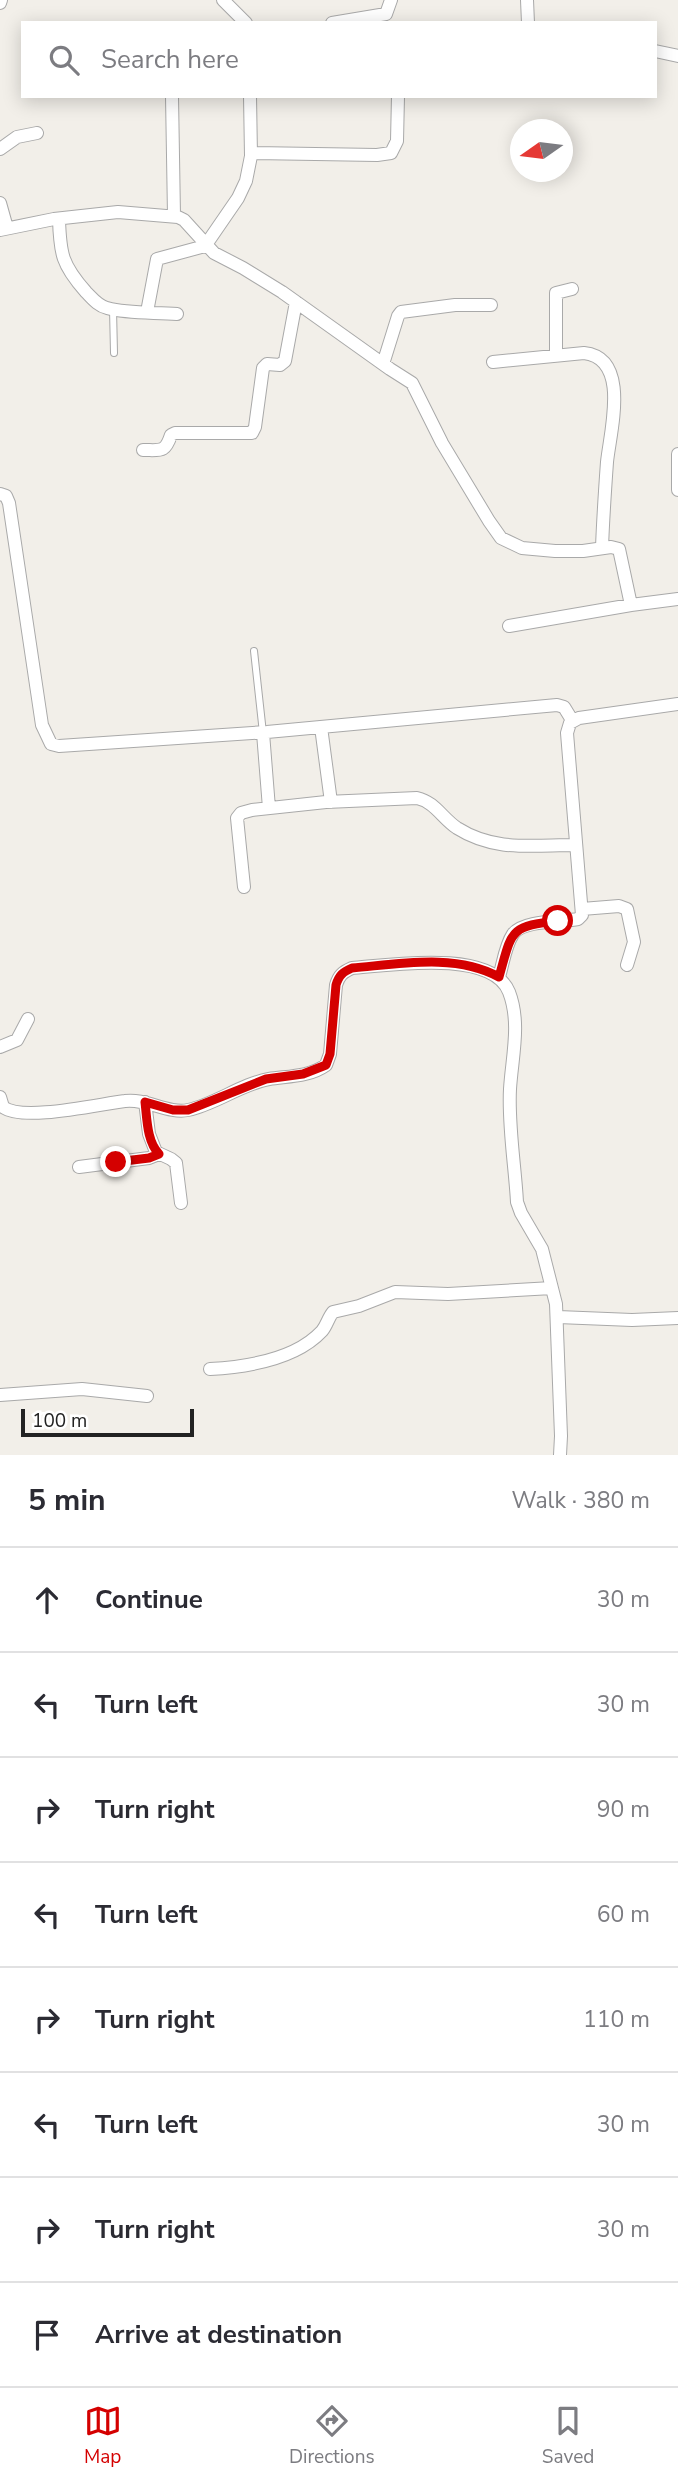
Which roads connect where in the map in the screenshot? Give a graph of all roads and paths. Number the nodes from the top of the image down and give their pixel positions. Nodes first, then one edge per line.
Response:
1 (223, 0) edge
2 (527, 0) edge
3 (390, 11) edge
4 (244, 21) edge
5 (344, 21) edge
6 (528, 21) edge
7 (657, 51) edge
8 (678, 56) edge
9 (172, 98) edge
10 (250, 98) edge
11 (398, 98) edge
12 (37, 133) dead end
13 (0, 149) edge
14 (251, 153) junction
15 (0, 203) edge
16 (174, 216) junction
17 (59, 219) junction
18 (4, 229) edge
19 (205, 246) junction
20 (572, 289) dead end
21 (296, 302) junction
22 (491, 305) dead end
23 (113, 309) junction
24 (147, 312) junction
25 (177, 314) dead end
26 (114, 353) dead end
27 (556, 355) junction
28 (493, 362) dead end
29 (383, 364) junction
30 (143, 450) dead end
31 (678, 454) edge
32 (678, 490) edge
33 (0, 494) edge
34 (602, 548) junction
35 (678, 599) edge
36 (631, 605) junction
37 (509, 626) dead end
38 (254, 651) dead end
39 (678, 704) edge
40 (572, 720) junction
41 (321, 727) junction
42 (263, 733) junction
43 (331, 802) junction
44 (269, 808) junction
45 (576, 845) junction
46 (244, 887) dead end
47 (582, 909) junction
48 (627, 965) dead end
49 (499, 977) junction
50 (28, 1019) dead end
51 (0, 1047) edge
52 (145, 1102) junction
53 (2, 1108) edge
54 (159, 1154) junction
55 (79, 1167) dead end
56 (181, 1203) dead end
57 (552, 1288) junction
58 (558, 1317) junction
59 (678, 1318) edge
60 (210, 1369) dead end
61 (0, 1395) edge
62 (147, 1396) dead end
63 (560, 1455) edge

1 - 4 street
2 - 6 street
3 - 5 street
7 - 8 street
9 - 16 street
10 - 14 street
11 - 14 street
12 - 13 street
14 - 19 street
15 - 18 street
16 - 17 street
16 - 19 street
17 - 18 street
17 - 23 street
19 - 21 street
19 - 24 street
20 - 27 street
21 - 29 street
21 - 30 street
22 - 29 street
23 - 24 street
23 - 26 lane
24 - 25 street
27 - 28 street
27 - 34 street
29 - 34 street
31 - 32 street
33 - 42 street
34 - 36 street
35 - 36 street
36 - 37 street
38 - 42 lane
39 - 40 street
40 - 41 street
40 - 45 street
41 - 42 street
41 - 43 street
42 - 44 street
43 - 44 street
43 - 45 street
44 - 46 street
45 - 47 street
47 - 48 street
47 - 49 street
49 - 52 street
49 - 57 street
50 - 51 street
52 - 53 street
52 - 54 street
54 - 55 street
54 - 56 street
57 - 58 street
57 - 60 street
58 - 59 street
58 - 63 street
61 - 62 street

